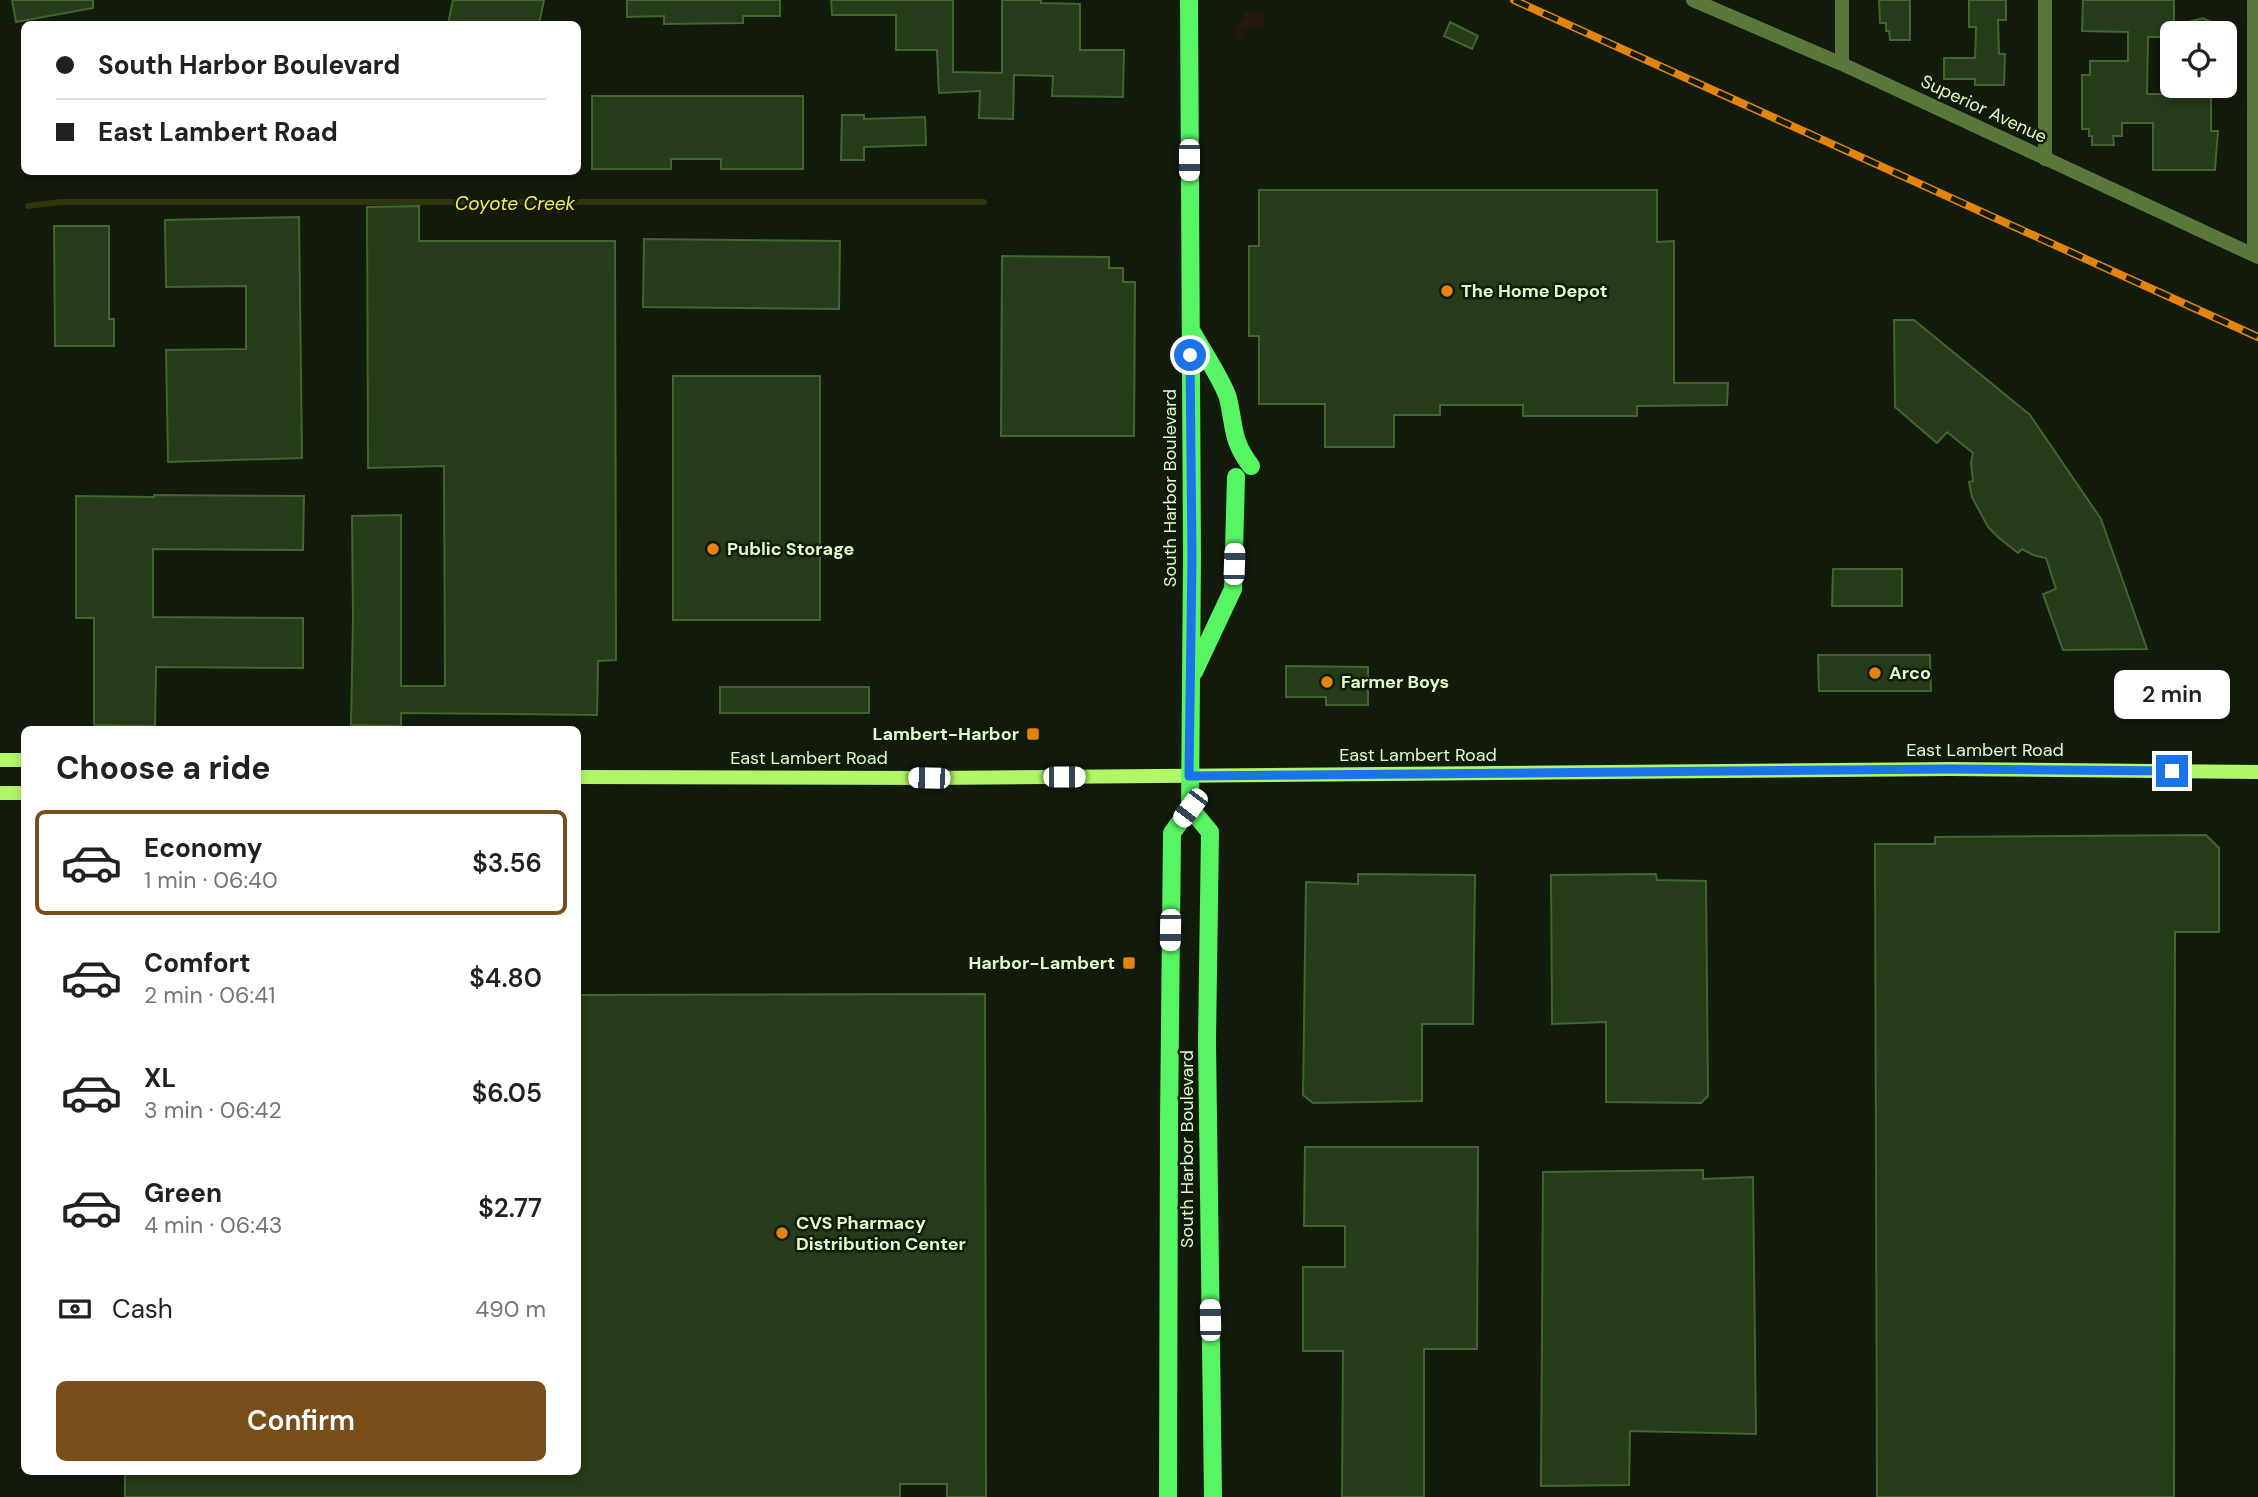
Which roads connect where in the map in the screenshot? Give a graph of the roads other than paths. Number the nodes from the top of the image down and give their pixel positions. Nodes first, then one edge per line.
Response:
1 (1189, 0) edge
2 (1693, 0) edge
3 (1842, 0) edge
4 (2045, 0) edge
5 (2254, 0) edge
6 (1842, 64) junction
7 (2045, 159) junction
8 (2256, 256) edge
9 (1190, 328) junction
10 (1251, 466) dead end
11 (1236, 477) dead end
12 (1191, 678) junction
13 (0, 760) edge
14 (21, 760) edge
15 (2258, 772) edge
16 (1189, 776) junction
17 (581, 777) edge
18 (0, 793) edge
19 (21, 793) edge
20 (1190, 808) junction
21 (1168, 1497) edge
22 (1213, 1497) edge

1 - 9 main road, South Harbor Boulevard
2 - 6 street, Superior Avenue
3 - 6 street
4 - 7 street
5 - 8 street
6 - 7 street, Superior Avenue
7 - 8 street, Superior Avenue
9 - 10 main road
9 - 12 main road, South Harbor Boulevard
11 - 12 main road
12 - 16 main road, South Harbor Boulevard
13 - 14 main road
15 - 16 main road, East Lambert Road
16 - 17 main road, East Lambert Road
16 - 20 main road, South Harbor Boulevard
18 - 19 main road
20 - 21 main road, South Harbor Boulevard
20 - 22 main road, South Harbor Boulevard

